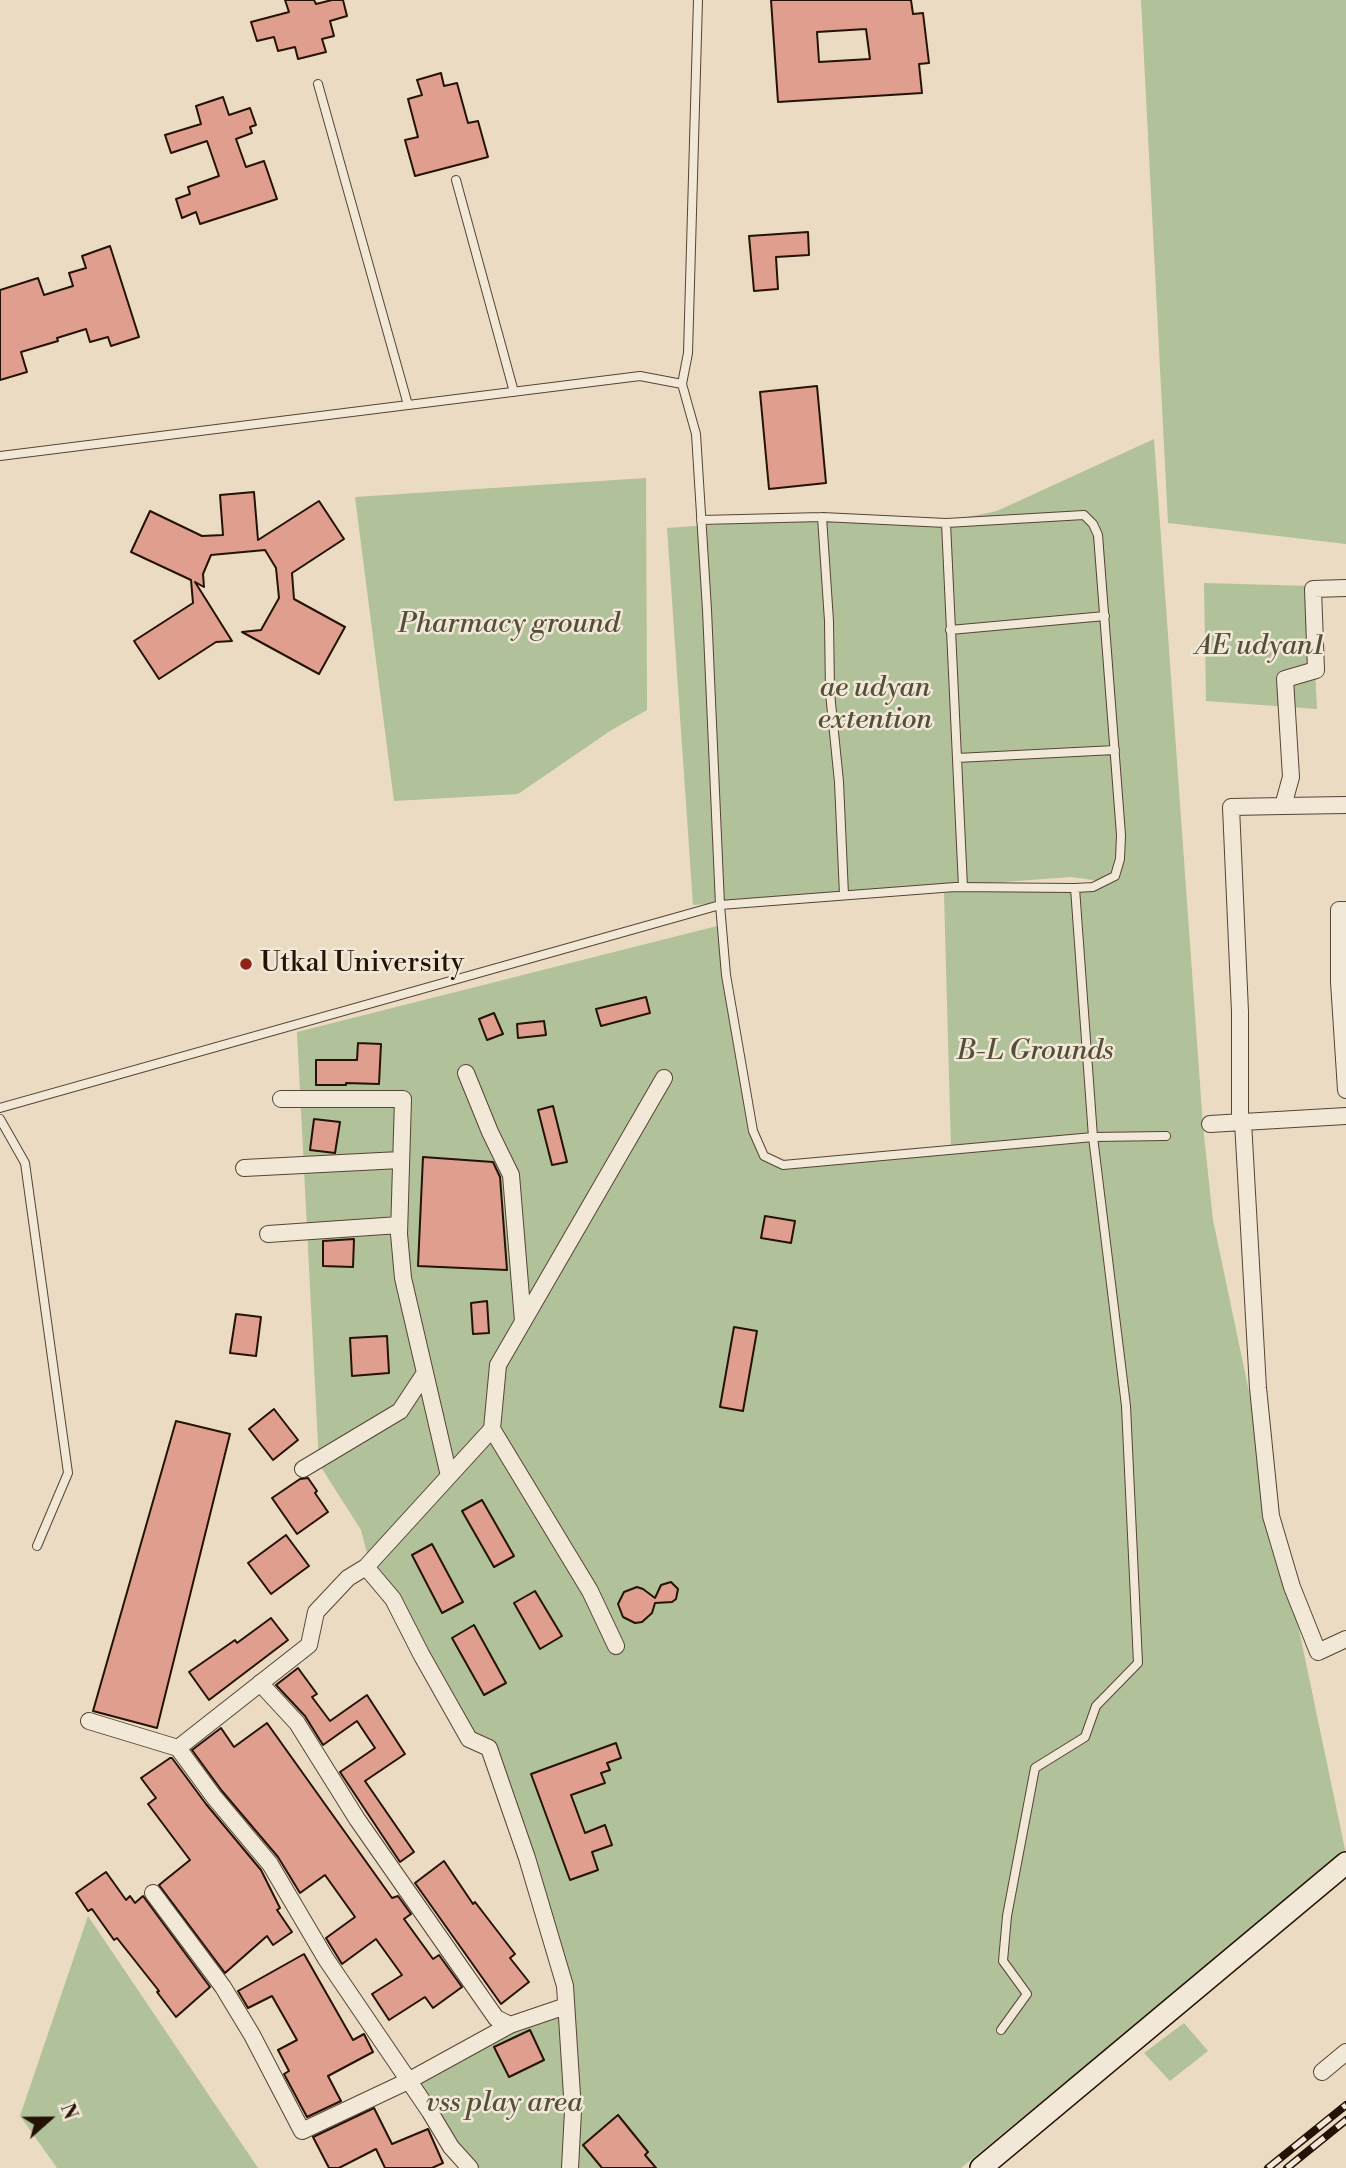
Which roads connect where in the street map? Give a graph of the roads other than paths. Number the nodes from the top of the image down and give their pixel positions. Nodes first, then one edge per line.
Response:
1 (698, 0) edge
2 (318, 85) dead end
3 (456, 180) dead end
4 (681, 384) junction
5 (514, 392) junction
6 (408, 405) junction
7 (0, 456) edge
8 (822, 517) junction
9 (701, 520) junction
10 (946, 523) junction
11 (1346, 589) edge
12 (1105, 616) junction
13 (950, 630) junction
14 (1115, 750) junction
15 (957, 758) junction
16 (1346, 804) edge
17 (1283, 806) junction
18 (962, 887) junction
19 (1075, 888) junction
20 (844, 895) junction
21 (720, 905) junction
22 (1346, 910) edge
23 (466, 1073) dead end
24 (664, 1078) dead end
25 (1346, 1090) edge
26 (281, 1100) dead end
27 (0, 1108) edge
28 (1346, 1116) edge
29 (0, 1119) edge
30 (1242, 1122) junction
31 (1210, 1124) dead end
32 (1166, 1136) dead end
33 (1093, 1137) junction
34 (401, 1160) junction
35 (244, 1168) dead end
36 (399, 1226) junction
37 (268, 1234) dead end
38 (523, 1321) junction
39 (425, 1373) junction
40 (492, 1429) junction
41 (303, 1469) dead end
42 (449, 1476) junction
43 (37, 1546) dead end
44 (366, 1567) junction
45 (1346, 1639) edge
46 (616, 1646) dead end
47 (260, 1683) junction
48 (89, 1721) dead end
49 (178, 1748) junction
50 (1346, 1863) edge
51 (153, 1893) dead end
52 (566, 2006) junction
53 (510, 2025) junction
54 (1001, 2030) dead end
55 (1346, 2052) edge
56 (1322, 2072) dead end
57 (408, 2081) junction
58 (468, 2168) edge
59 (570, 2168) edge
60 (981, 2168) edge

1 - 4 lane
2 - 6 lane
3 - 5 lane
4 - 5 lane
4 - 9 lane
5 - 6 lane
6 - 7 lane
8 - 9 lane
8 - 10 lane
8 - 20 lane
9 - 21 lane
10 - 12 lane
10 - 13 lane
11 - 17 street
12 - 13 lane
12 - 14 lane
13 - 15 lane
14 - 15 lane
14 - 19 lane
15 - 18 lane
16 - 17 street
17 - 30 street
18 - 19 lane
18 - 20 lane
19 - 33 lane
20 - 21 lane
21 - 27 lane
21 - 33 lane
22 - 25 street
23 - 38 street
24 - 38 street
26 - 34 street
28 - 30 street
29 - 43 lane
30 - 31 street
30 - 45 street
32 - 33 lane
33 - 54 lane
34 - 35 street
34 - 36 street
36 - 37 street
36 - 39 street
38 - 40 street
39 - 41 street
39 - 42 street
40 - 42 street
40 - 46 street
42 - 44 street
44 - 47 street
44 - 52 street
47 - 49 street
47 - 53 street
48 - 49 street
49 - 57 street
50 - 60 street
51 - 57 street
52 - 53 street
52 - 59 street
53 - 57 street
55 - 56 street
57 - 58 street

